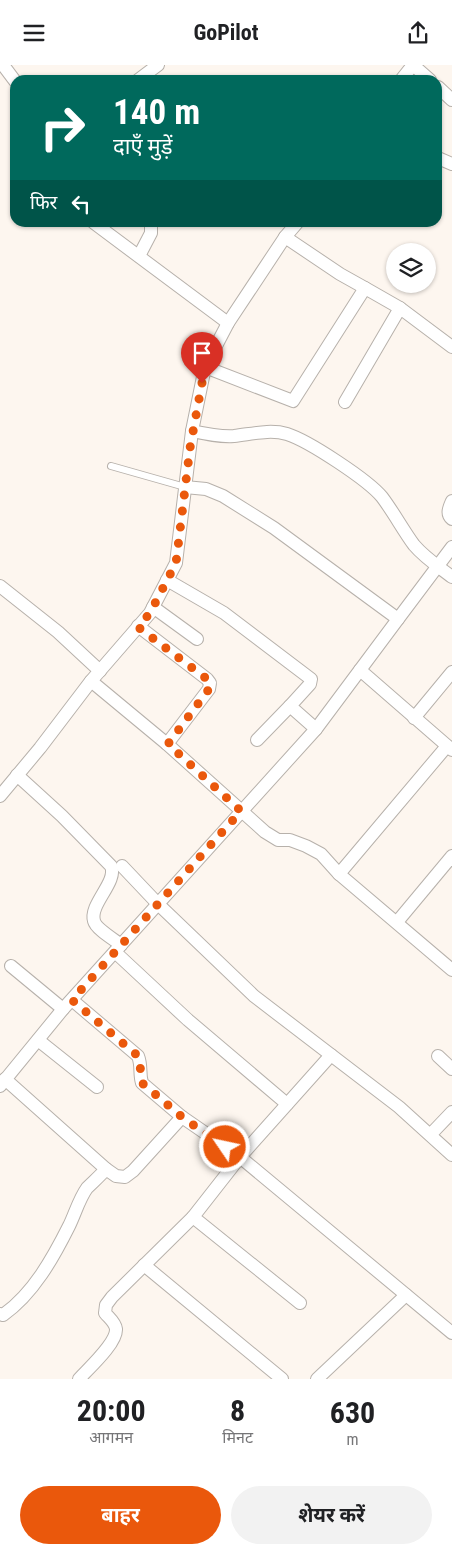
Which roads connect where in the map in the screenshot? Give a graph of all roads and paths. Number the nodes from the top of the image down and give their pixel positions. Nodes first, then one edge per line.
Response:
1 (158, 65) edge
2 (413, 65) edge
3 (145, 75) edge
4 (405, 75) edge
5 (424, 75) edge
6 (442, 91) edge
7 (452, 100) edge
8 (99, 227) edge
9 (152, 227) edge
10 (294, 227) edge
11 (285, 237) junction
12 (139, 256) junction
13 (366, 288) junction
14 (400, 308) junction
15 (228, 323) junction
16 (452, 347) edge
17 (205, 367) junction
18 (345, 402) dead end
19 (192, 431) junction
20 (111, 466) dead end
21 (185, 487) junction
22 (452, 501) edge
23 (452, 519) edge
24 (452, 547) edge
25 (438, 567) junction
26 (452, 577) edge
27 (167, 580) junction
28 (0, 586) edge
29 (153, 607) junction
30 (398, 619) junction
31 (138, 627) junction
32 (197, 639) dead end
33 (360, 670) junction
34 (100, 671) junction
35 (452, 672) edge
36 (91, 681) junction
37 (290, 706) junction
38 (414, 717) junction
39 (316, 729) junction
40 (257, 740) dead end
41 (168, 744) junction
42 (450, 748) edge
43 (17, 775) junction
44 (0, 796) edge
45 (241, 811) junction
46 (452, 856) edge
47 (122, 866) dead end
48 (448, 871) edge
49 (339, 874) junction
50 (158, 905) junction
51 (397, 922) junction
52 (118, 948) junction
53 (11, 966) dead end
54 (452, 970) edge
55 (67, 1004) junction
56 (38, 1040) junction
57 (331, 1055) junction
58 (438, 1056) dead end
59 (452, 1069) edge
60 (3, 1083) edge
61 (97, 1087) dead end
62 (287, 1104) junction
63 (452, 1112) edge
64 (182, 1117) junction
65 (431, 1134) junction
66 (451, 1156) edge
67 (240, 1157) junction
68 (106, 1169) junction
69 (193, 1217) junction
70 (144, 1265) junction
71 (406, 1295) junction
72 (300, 1303) dead end
73 (0, 1314) edge
74 (452, 1333) edge
75 (79, 1379) edge
76 (282, 1379) edge
77 (317, 1379) edge

1 - 3 street
2 - 4 street
2 - 5 street
6 - 7 street
8 - 12 street
9 - 12 street
10 - 11 street
11 - 13 street
11 - 15 street
12 - 15 street
13 - 14 street
13 - 17 street
14 - 16 street
14 - 18 street
15 - 17 street
17 - 19 street
19 - 21 street
19 - 25 street
20 - 21 lane
21 - 27 street
21 - 30 street
22 - 23 street
24 - 25 street
25 - 26 street
25 - 30 street
27 - 29 street
27 - 37 street
28 - 34 street
29 - 31 street
29 - 32 street
30 - 33 street
31 - 34 street
31 - 41 street
33 - 38 street
33 - 39 street
34 - 36 street
35 - 38 street
36 - 41 street
36 - 43 street
37 - 39 street
37 - 40 street
38 - 42 street
39 - 45 street
41 - 45 street
42 - 49 street
43 - 44 street
43 - 52 street
45 - 49 street
45 - 50 street
46 - 48 street
47 - 50 street
48 - 51 street
49 - 51 street
50 - 52 street
50 - 57 street
51 - 54 street
52 - 55 street
52 - 62 street
53 - 55 street
55 - 56 street
55 - 64 street
56 - 60 street
56 - 61 street
57 - 62 street
57 - 65 street
58 - 59 street
60 - 68 street
62 - 67 street
63 - 65 street
64 - 67 street
64 - 68 street
65 - 66 street
67 - 69 street
67 - 71 street
68 - 73 street
69 - 70 street
69 - 72 street
70 - 75 street
70 - 76 street
71 - 74 street
71 - 77 street

